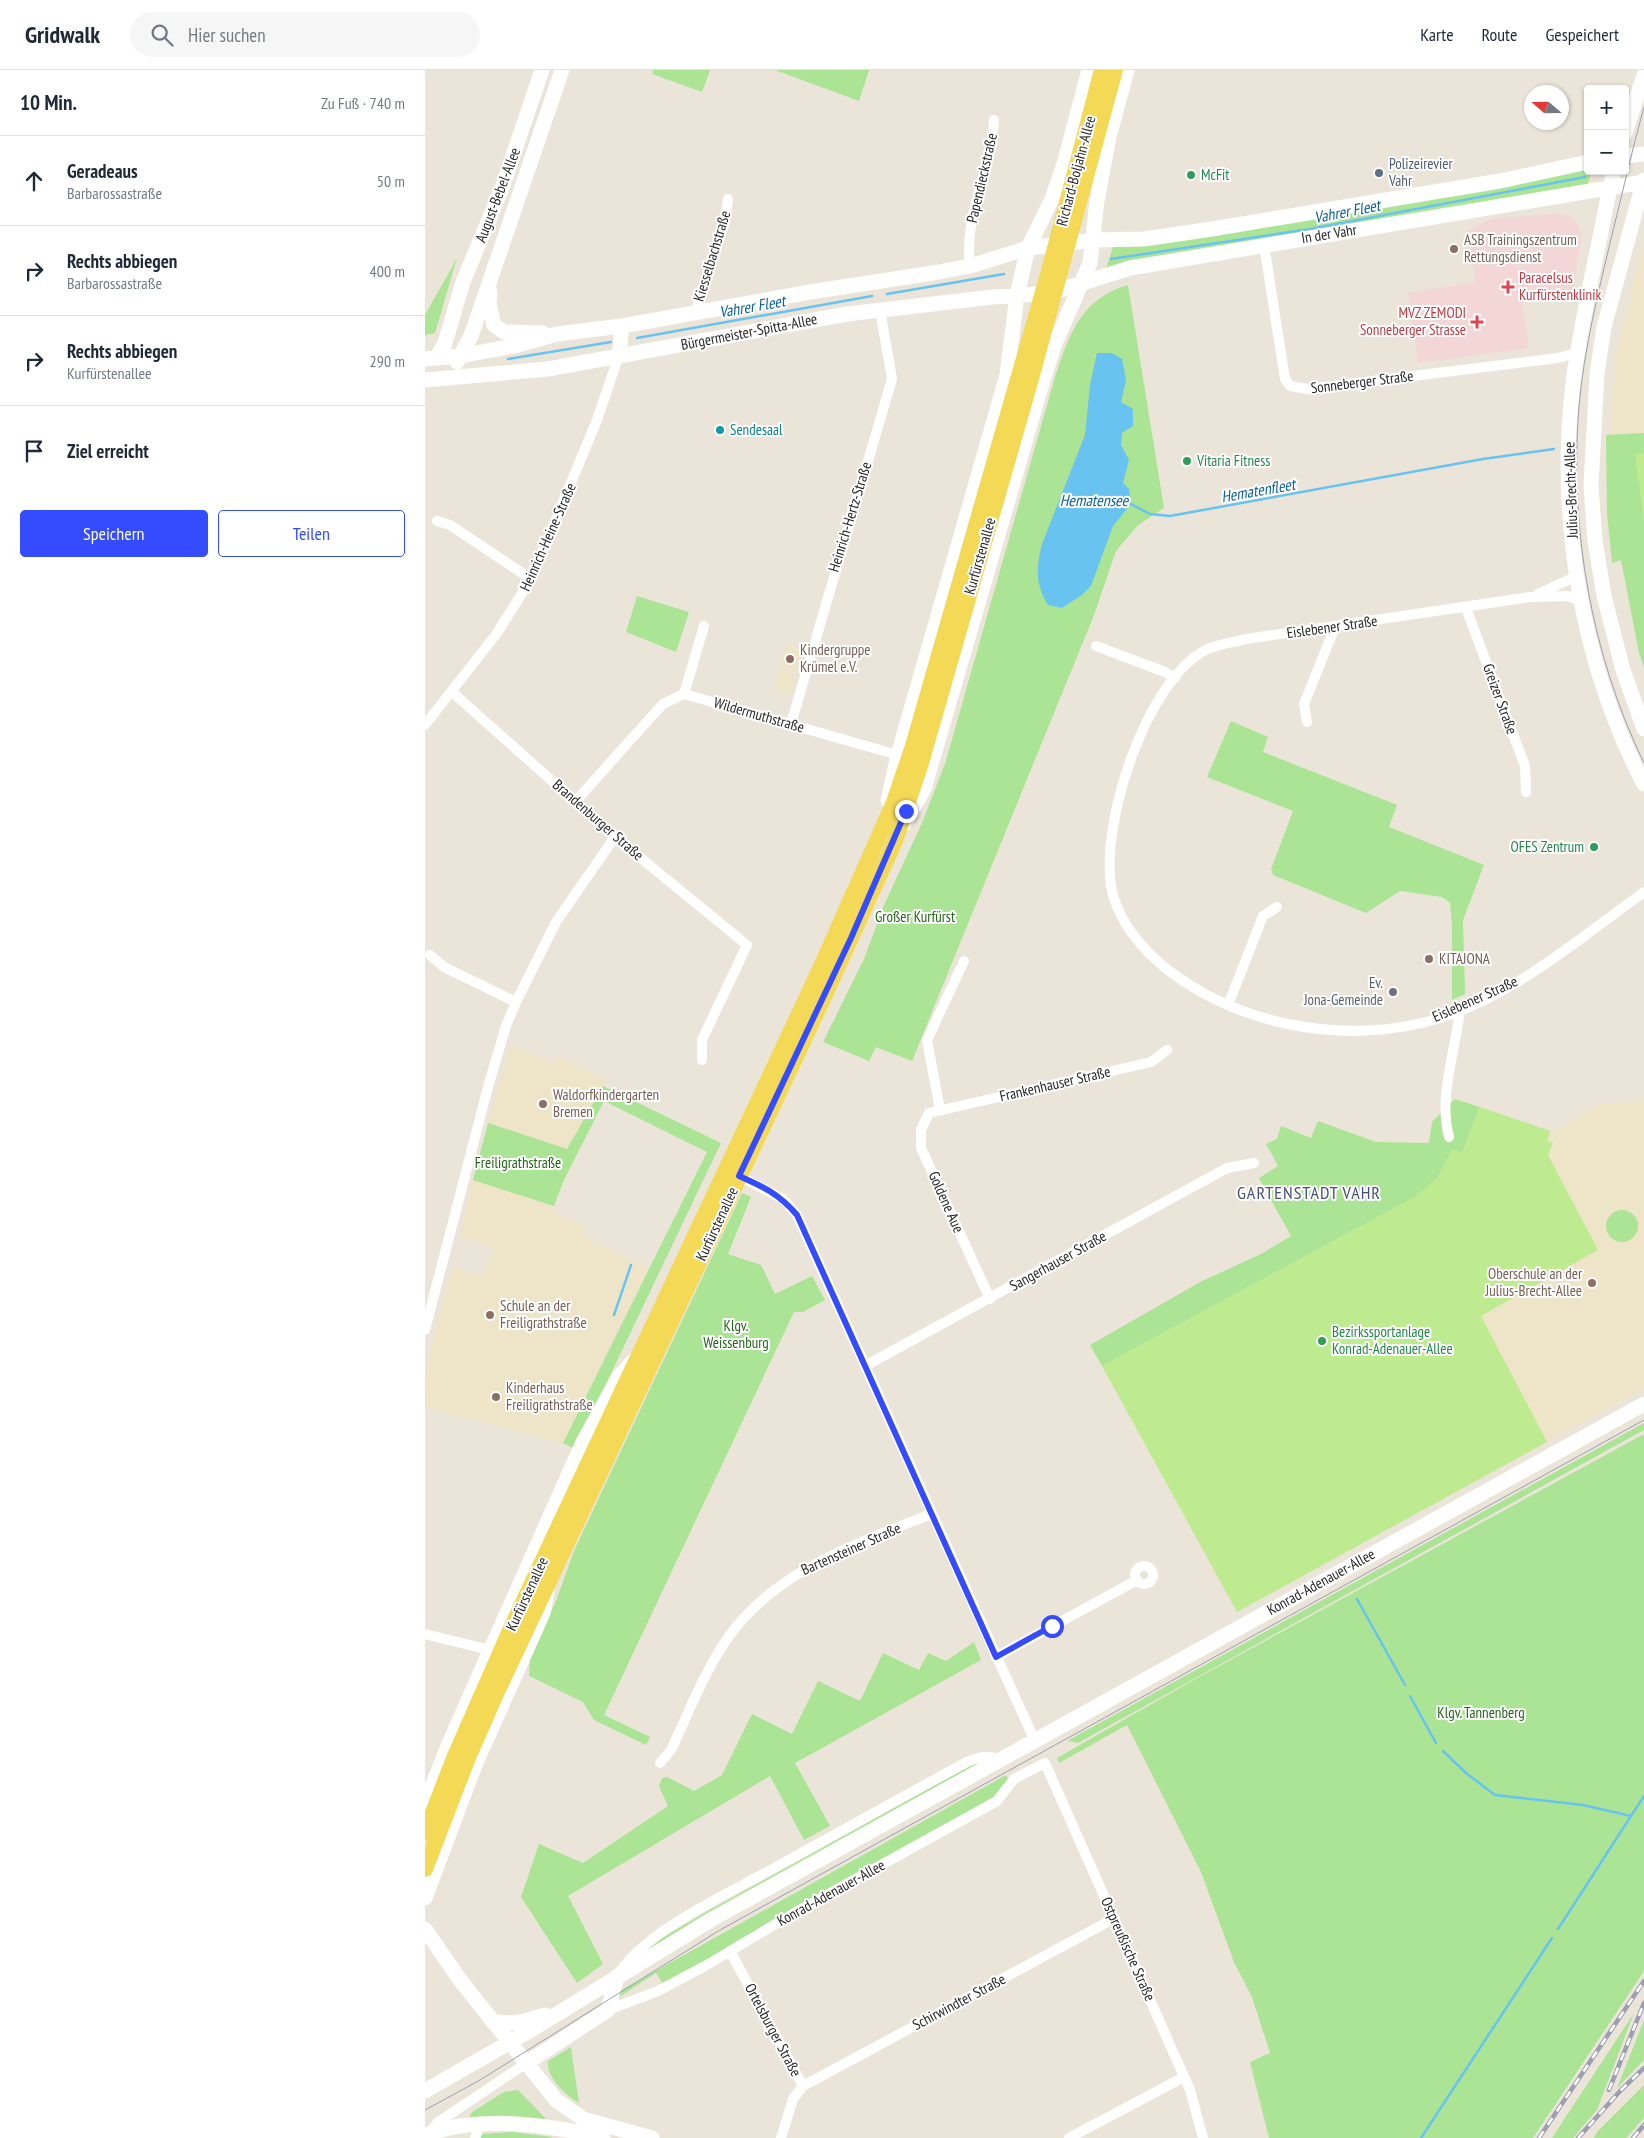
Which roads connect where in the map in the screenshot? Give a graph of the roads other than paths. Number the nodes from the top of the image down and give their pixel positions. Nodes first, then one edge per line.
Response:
1 (542, 70) edge
2 (562, 70) edge
3 (1089, 70) edge
4 (1102, 70) edge
5 (1115, 70) edge
6 (1127, 70) edge
7 (1644, 75) edge
8 (994, 120) dead end
9 (1626, 130) edge
10 (1644, 154) edge
11 (1629, 156) edge
12 (1584, 163) edge
13 (1612, 175) edge
14 (1644, 182) edge
15 (1610, 187) junction
16 (502, 188) junction
17 (520, 194) junction
18 (728, 199) dead end
19 (1094, 240) junction
20 (1264, 245) junction
21 (1028, 248) junction
22 (970, 266) junction
23 (1055, 271) junction
24 (491, 281) junction
25 (1082, 284) junction
26 (1017, 295) junction
27 (877, 296) junction
28 (695, 314) junction
29 (453, 320) junction
30 (622, 326) junction
31 (557, 334) junction
32 (1577, 353) junction
33 (619, 355) junction
34 (460, 356) junction
35 (430, 358) edge
36 (476, 376) junction
37 (427, 379) edge
38 (437, 521) dead end
39 (1577, 576) junction
40 (531, 578) junction
41 (1530, 597) junction
42 (1581, 601) junction
43 (1466, 608) junction
44 (704, 626) dead end
45 (1335, 627) junction
46 (1096, 646) dead end
47 (1175, 678) junction
48 (452, 692) junction
49 (684, 694) junction
50 (1307, 722) dead end
51 (791, 724) junction
52 (425, 725) edge
53 (1644, 729) edge
54 (897, 756) junction
55 (1644, 784) edge
56 (1526, 792) dead end
57 (576, 801) junction
58 (888, 835) junction
59 (615, 837) junction
60 (1644, 892) edge
61 (1277, 907) dead end
62 (430, 955) dead end
63 (964, 961) dead end
64 (516, 1002) junction
65 (1228, 1005) junction
66 (1461, 1009) junction
67 (1167, 1050) dead end
68 (702, 1060) dead end
69 (940, 1110) junction
70 (1449, 1136) dead end
71 (1254, 1164) dead end
72 (739, 1176) junction
73 (990, 1299) junction
74 (425, 1330) edge
75 (637, 1358) junction
76 (865, 1366) junction
77 (1644, 1404) edge
78 (931, 1514) junction
79 (550, 1579) junction
80 (1137, 1580) dead end
81 (425, 1634) edge
82 (490, 1650) junction
83 (996, 1657) junction
84 (1034, 1739) junction
85 (660, 1763) dead end
86 (1045, 1764) joint
87 (425, 1804) edge
88 (425, 1833) edge
89 (425, 1869) edge
90 (425, 1898) edge
91 (1115, 1918) junction
92 (425, 1928) edge
93 (731, 1950) junction
94 (617, 1976) junction
95 (608, 2010) junction
96 (556, 2015) junction
97 (493, 2022) junction
98 (509, 2043) junction
99 (525, 2064) junction
100 (1184, 2077) junction
101 (803, 2086) junction
102 (425, 2091) edge
103 (481, 2123) junction
104 (428, 2134) edge
105 (576, 2135) edge
106 (475, 2138) edge
107 (603, 2138) edge
108 (652, 2138) edge
109 (781, 2138) edge
110 (1069, 2138) edge
111 (1203, 2138) edge

1 - 16 main road, August-Bebel-Allee
2 - 17 main road, August-Bebel-Allee
3 - 21 main road, Richard-Boljahn-Allee
4 - 23 main road, Richard-Boljahn-Allee
5 - 23 main road, Richard-Boljahn-Allee
6 - 19 main road, Richard-Boljahn-Allee
7 - 9 main road
8 - 22 street, Papendieckstraße
10 - 11 main road
12 - 19 main road, In der Vahr
13 - 15 main road, Julius-Brecht-Allee
14 - 15 main road, In der Vahr
14 - 53 main road, Julius-Brecht-Allee
15 - 20 main road, In der Vahr
15 - 32 main road, Julius-Brecht-Allee
16 - 17 main road
16 - 29 main road, August-Bebel-Allee
17 - 24 main road, August-Bebel-Allee
18 - 28 street, Kiesselbachstraße
19 - 21 main road, Bürgermeister-Spitta-Allee
19 - 25 main road, Richard-Boljahn-Allee
20 - 25 main road, In der Vahr
20 - 32 street, Sonneberger Straße
21 - 22 main road, Bürgermeister-Spitta-Allee
21 - 26 main road, Richard-Boljahn-Allee
22 - 27 main road, Bürgermeister-Spitta-Allee
23 - 58 main road, Kurfürstenallee
24 - 31 main road, August-Bebel-Allee
24 - 34 main road, August-Bebel-Allee
25 - 26 main road, In der Vahr
25 - 58 main road, Kurfürstenallee
26 - 27 main road, Bürgermeister-Spitta-Allee
26 - 54 main road, Kurfürstenallee
27 - 28 main road, Bürgermeister-Spitta-Allee
27 - 33 main road, Bürgermeister-Spitta-Allee
27 - 51 street, Heinrich-Hertz-Straße
28 - 30 main road, Bürgermeister-Spitta-Allee
29 - 34 main road, August-Bebel-Allee
29 - 35 main road, August-Bebel-Allee
30 - 31 main road, Bürgermeister-Spitta-Allee
30 - 33 main road
31 - 34 main road, Bürgermeister-Spitta-Allee
32 - 39 main road, Julius-Brecht-Allee
33 - 36 main road, Bürgermeister-Spitta-Allee
33 - 40 street, Heinrich-Heine-Straße
34 - 35 main road, Bürgermeister-Spitta-Allee
34 - 36 main road, August-Bebel-Allee
34 - 37 main road
36 - 37 main road, Bürgermeister-Spitta-Allee
38 - 40 street
39 - 41 street, Eislebener Straße
39 - 42 main road, Julius-Brecht-Allee
40 - 48 street, Heinrich-Heine-Straße
41 - 42 street, Eislebener Straße
41 - 43 street, Eislebener Straße
42 - 55 main road, Julius-Brecht-Allee
43 - 45 street, Eislebener Straße
43 - 56 street, Greizer Straße
44 - 49 street
45 - 47 street, Eislebener Straße
45 - 50 street
46 - 47 street
47 - 65 street, Eislebener Straße
48 - 52 street, Heinrich-Heine-Straße
48 - 57 street, Brandenburger Straße
49 - 51 street, Wildermuthstraße
49 - 57 street
51 - 54 street, Wildermuthstraße
54 - 58 main road, Kurfürstenallee
57 - 59 street, Brandenburger Straße
58 - 72 main road, Kurfürstenallee
58 - 75 main road, Kurfürstenallee
59 - 64 street
59 - 68 street, Brandenburger Straße
60 - 66 street, Eislebener Straße
61 - 65 street
62 - 64 street
63 - 69 street
64 - 74 street
65 - 66 street, Eislebener Straße
66 - 70 street
67 - 69 street, Frankenhauser Straße
69 - 73 street, Goldene Aue
71 - 73 street, Sangerhauser Straße
72 - 76 street
72 - 79 main road, Kurfürstenallee
73 - 76 street, Sangerhauser Straße
75 - 82 main road, Kurfürstenallee
75 - 88 main road, Kurfürstenallee
76 - 78 street
77 - 84 main road, Konrad-Adenauer-Allee
78 - 83 street
78 - 85 street, Bartensteiner Straße
79 - 89 main road, Kurfürstenallee
79 - 90 main road, Kurfürstenallee
80 - 83 street
81 - 82 street
82 - 87 main road, Kurfürstenallee
83 - 84 street
84 - 94 main road, Konrad-Adenauer-Allee
86 - 91 street, Ostpreußische Straße
86 - 93 street, Konrad-Adenauer-Allee
91 - 100 street, Ostpreußische Straße
91 - 101 street, Schirwindter Straße
92 - 97 main road
93 - 95 street, Konrad-Adenauer-Allee
93 - 101 street, Ortelsburger Straße
94 - 95 main road
94 - 96 main road, Konrad-Adenauer-Allee
95 - 99 main road, Konrad-Adenauer-Allee
96 - 97 main road
96 - 98 main road, Konrad-Adenauer-Allee
97 - 98 main road
98 - 99 main road
98 - 102 main road, Konrad-Adenauer-Allee
99 - 104 street, Konrad-Adenauer-Allee
99 - 108 main road
100 - 110 street
100 - 111 street, Ostpreußische Straße
101 - 109 street, Ortelsburger Straße
103 - 104 main road
103 - 105 main road
103 - 106 street
105 - 107 main road

